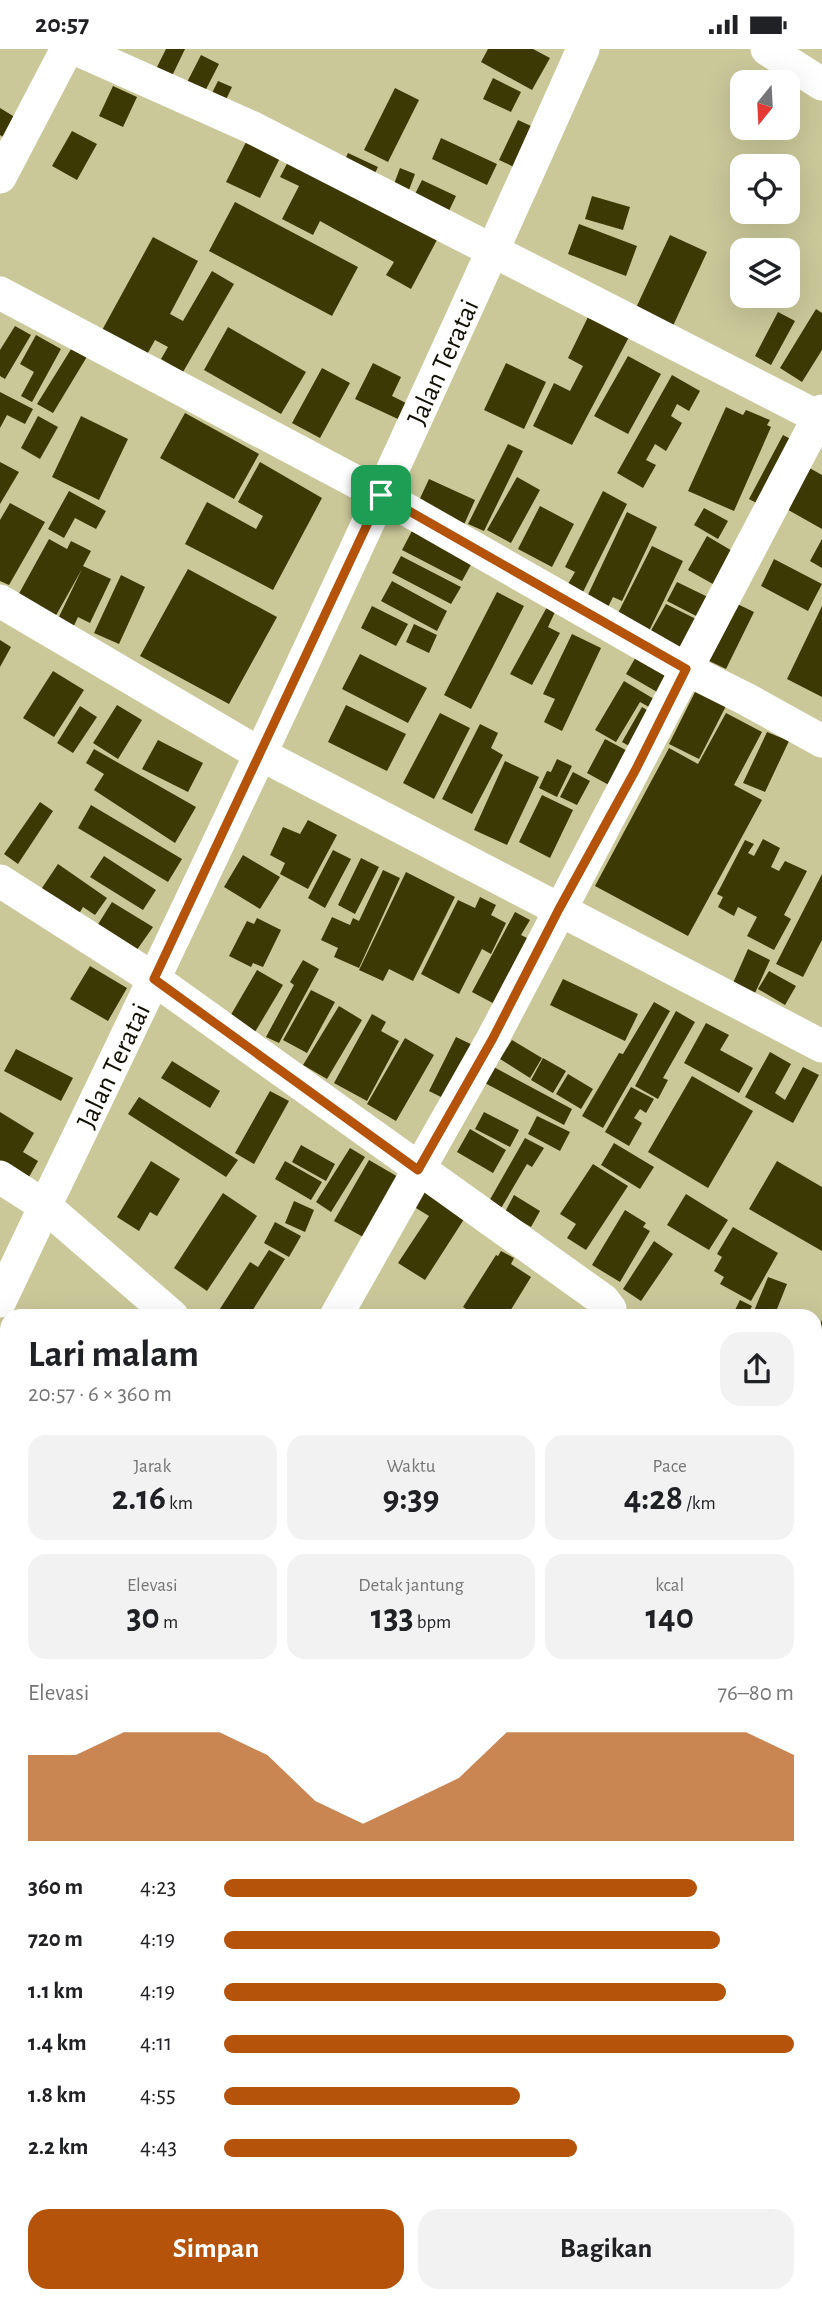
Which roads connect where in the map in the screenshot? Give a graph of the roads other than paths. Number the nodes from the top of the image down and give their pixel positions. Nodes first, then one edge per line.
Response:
1 (67, 49) edge
2 (76, 49) edge
3 (583, 49) edge
4 (766, 49) edge
5 (822, 84) edge
6 (0, 177) edge
7 (494, 250) junction
8 (0, 293) edge
9 (821, 416) edge
10 (381, 495) junction
11 (0, 601) edge
12 (686, 669) junction
13 (822, 741) edge
14 (260, 754) junction
15 (0, 881) edge
16 (559, 909) junction
17 (154, 979) junction
18 (822, 1047) edge
19 (418, 1170) junction
20 (0, 1177) edge
21 (45, 1206) junction
22 (0, 1301) edge
23 (164, 1309) edge
24 (339, 1309) edge
25 (610, 1309) edge

1 - 6 street
2 - 7 street
3 - 7 street, Jalan Teratai
4 - 5 street
7 - 9 street
7 - 10 street, Jalan Teratai
8 - 10 street
9 - 12 street
10 - 12 street
10 - 14 street, Jalan Teratai
11 - 14 street
12 - 13 street
12 - 16 street
14 - 16 street
14 - 17 street, Jalan Teratai
15 - 17 street
16 - 18 street
16 - 19 street
17 - 19 street
17 - 21 street, Jalan Teratai
19 - 24 street
19 - 25 street
20 - 21 street
21 - 22 street, Jalan Teratai
21 - 23 street

